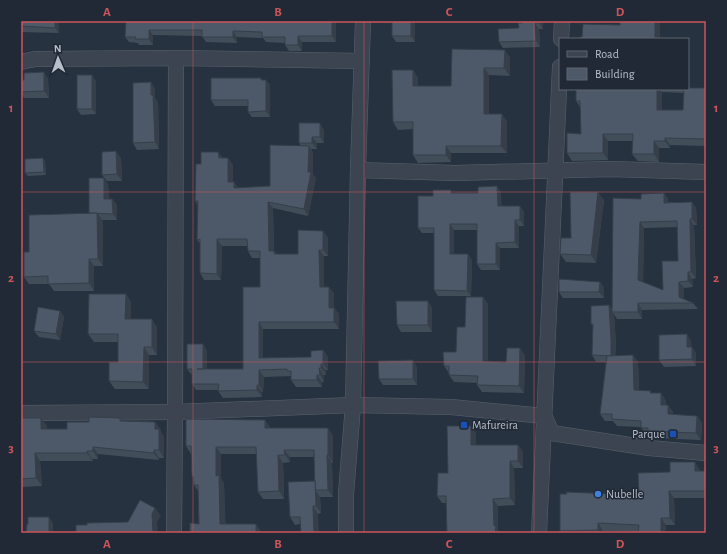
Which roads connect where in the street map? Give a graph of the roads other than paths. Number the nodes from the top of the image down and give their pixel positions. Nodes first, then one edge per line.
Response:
1 (363, 21) edge
2 (562, 21) edge
3 (561, 38) edge
4 (176, 58) junction
5 (362, 61) junction
6 (21, 62) edge
7 (559, 89) edge
8 (358, 170) junction
9 (555, 171) junction
10 (706, 172) edge
11 (353, 405) junction
12 (176, 412) junction
13 (21, 413) edge
14 (544, 416) junction
15 (706, 453) edge
16 (174, 533) edge
17 (346, 533) edge
18 (539, 533) edge

1 - 5 street
2 - 3 street
4 - 5 street
4 - 6 street
4 - 12 street
5 - 8 street
7 - 9 street
8 - 9 street
8 - 11 street
9 - 10 street
9 - 14 street
11 - 12 street
11 - 14 street
11 - 17 street
12 - 13 street
12 - 16 street
14 - 15 street
14 - 18 street

